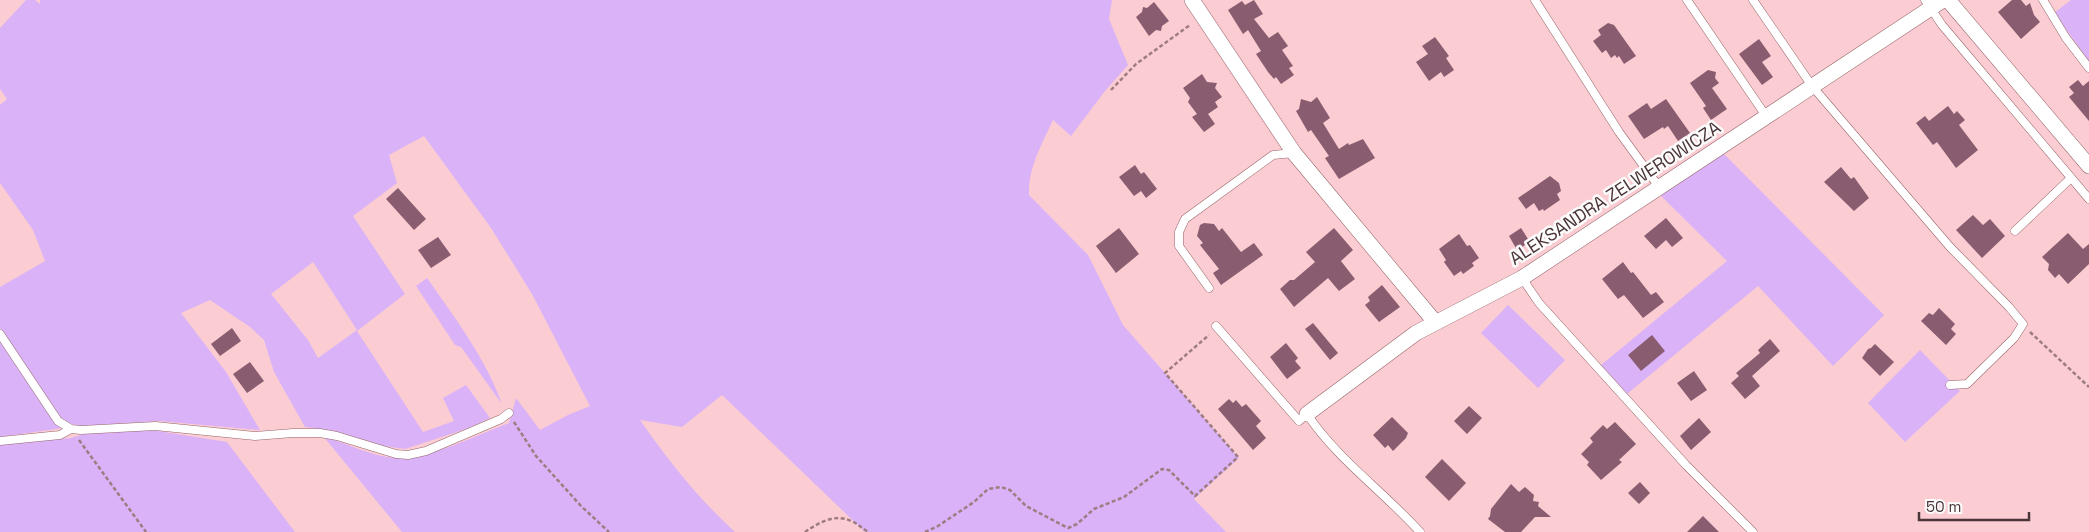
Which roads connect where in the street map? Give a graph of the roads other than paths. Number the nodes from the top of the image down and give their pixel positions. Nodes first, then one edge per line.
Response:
1 (1192, 0) edge
2 (1534, 0) edge
3 (1687, 0) edge
4 (1752, 0) edge
5 (1948, 0) edge
6 (2043, 0) edge
7 (1933, 3) edge
8 (2089, 68) edge
9 (1812, 86) junction
10 (1766, 116) junction
11 (1294, 153) junction
12 (2089, 166) edge
13 (2071, 178) junction
14 (1659, 187) junction
15 (2089, 199) edge
16 (2016, 231) dead end
17 (1522, 278) junction
18 (1209, 288) dead end
19 (1435, 322) junction
20 (1216, 326) road end
21 (0, 334) edge
22 (1950, 385) dead end
23 (509, 413) road end
24 (1306, 414) junction
25 (71, 429) junction
26 (0, 441) edge
27 (1420, 532) edge
28 (1752, 532) edge

1 - 11 street
2 - 14 lane
3 - 10 lane
4 - 9 lane
5 - 12 street
6 - 8 lane
7 - 9 street, ALEKSANDRA ZELWEROWICZA
7 - 13 lane
9 - 10 street, ALEKSANDRA ZELWEROWICZA
9 - 22 lane
10 - 14 street, ALEKSANDRA ZELWEROWICZA
11 - 18 lane
11 - 19 street
13 - 15 lane
13 - 16 lane
14 - 17 street, ALEKSANDRA ZELWEROWICZA
17 - 19 street, ALEKSANDRA ZELWEROWICZA
17 - 28 lane
19 - 24 street, ALEKSANDRA ZELWEROWICZA
20 - 24 lane
21 - 25 lane
23 - 25 lane
24 - 27 lane
25 - 26 lane

